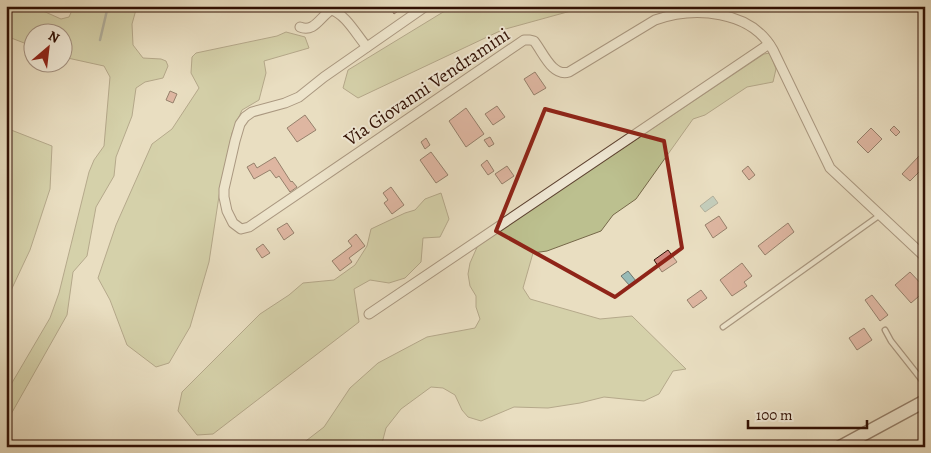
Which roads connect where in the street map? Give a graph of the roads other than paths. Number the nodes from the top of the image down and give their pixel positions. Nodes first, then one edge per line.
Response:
1 (426, 6) edge
2 (300, 27) dead end
3 (769, 44) junction
4 (367, 47) junction
5 (880, 215) junction
6 (925, 257) edge
7 (369, 314) dead end
8 (723, 327) dead end
9 (885, 330) dead end
10 (925, 384) edge
11 (925, 401) edge
12 (840, 447) edge

1 - 4 street, Via Giovanni Vendramini
2 - 4 street
3 - 4 street, Via Giovanni Vendramini
3 - 5 street, Via Giovanni Vendramini
3 - 7 street
5 - 6 street, Via Giovanni Vendramini
5 - 8 lane
9 - 10 lane
11 - 12 main road

